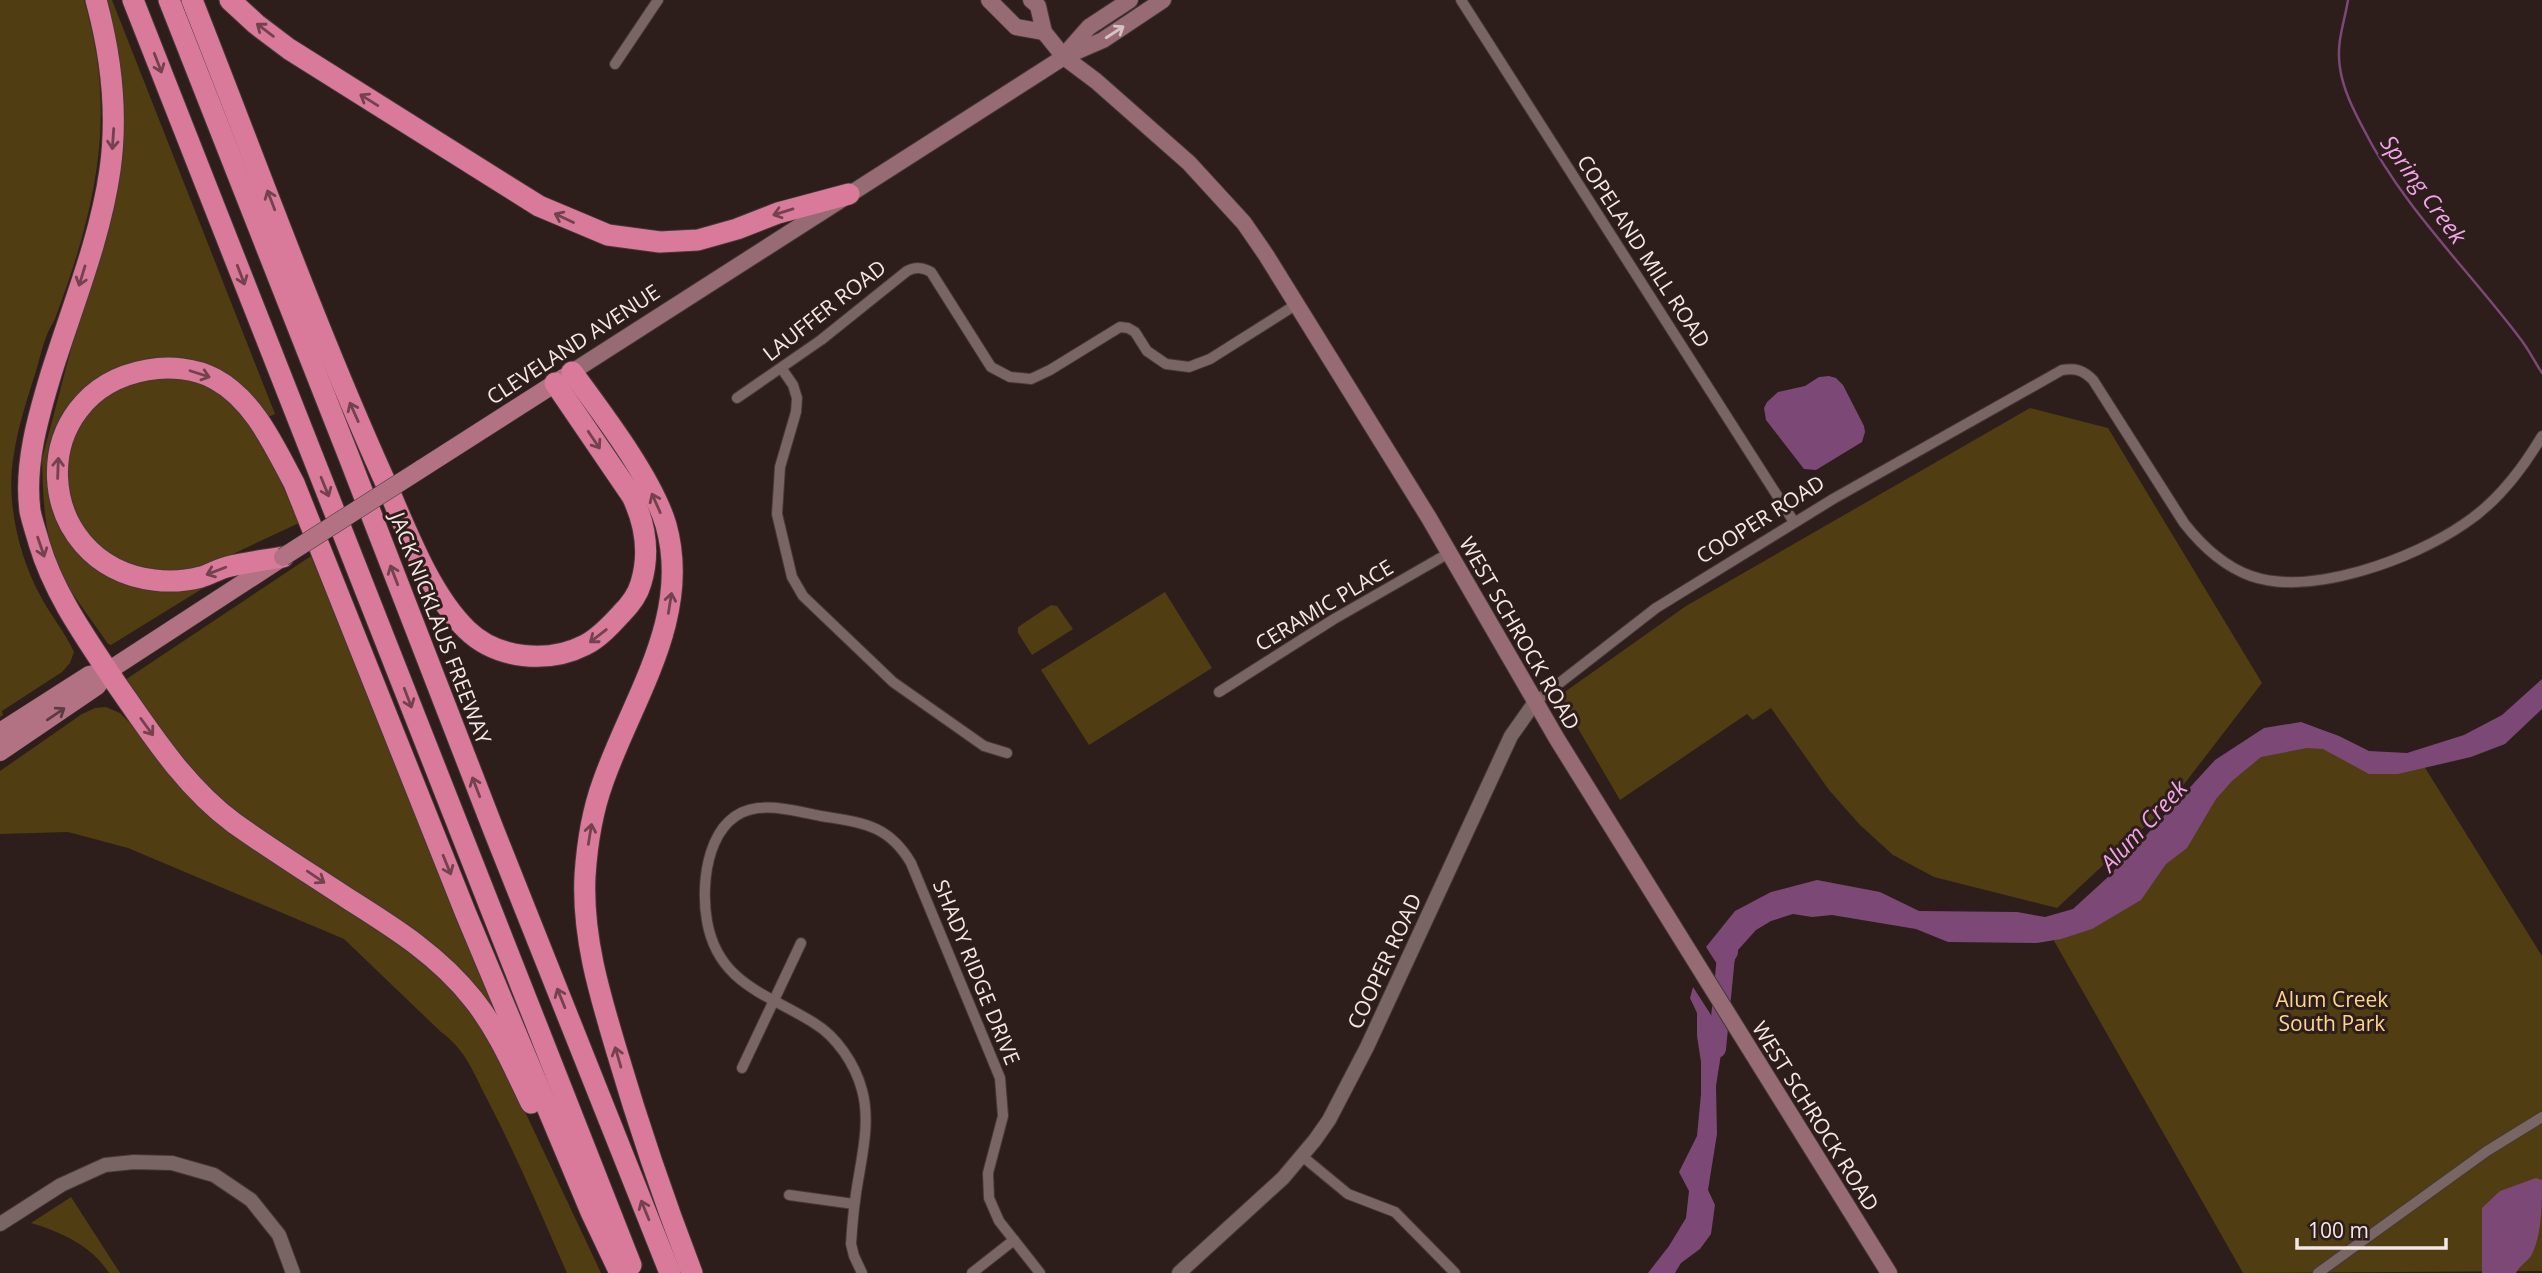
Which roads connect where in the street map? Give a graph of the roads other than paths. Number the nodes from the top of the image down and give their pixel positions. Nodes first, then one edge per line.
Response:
1 (96, 0) edge
2 (133, 0) edge
3 (169, 0) edge
4 (191, 0) edge
5 (230, 0) edge
6 (659, 0) edge
7 (989, 0) edge
8 (1031, 0) edge
9 (1130, 0) edge
10 (1163, 0) edge
11 (1461, 0) edge
12 (1044, 32) junction
13 (1063, 57) junction
14 (615, 64) dead end
15 (849, 194) junction
16 (1297, 304) junction
17 (782, 369) junction
18 (564, 377) junction
19 (737, 398) dead end
20 (2542, 436) edge
21 (1794, 522) junction
22 (1449, 553) junction
23 (283, 557) junction
24 (108, 671) junction
25 (1219, 692) dead end
26 (1535, 702) junction
27 (0, 732) edge
28 (0, 752) edge
29 (1007, 753) dead end
30 (801, 943) dead end
31 (773, 1002) junction
32 (742, 1068) dead end
33 (2542, 1117) edge
34 (1302, 1156) junction
35 (789, 1195) dead end
36 (854, 1203) junction
37 (591, 1212) junction
38 (0, 1224) edge
39 (1014, 1240) junction
40 (293, 1273) edge
41 (620, 1273) edge
42 (634, 1273) edge
43 (670, 1273) edge
44 (692, 1273) edge
45 (862, 1273) edge
46 (972, 1273) edge
47 (1040, 1273) edge
48 (1179, 1273) edge
49 (1455, 1273) edge
50 (1889, 1273) edge
51 (2318, 1273) edge

1 -> 24 highway
2 -> 42 highway
43 -> 3 highway, JACK NICKLAUS FREEWAY
18 -> 4 highway
15 -> 5 highway
6 - 14 street
7 - 12 main road
8 - 12 main road, WEST SCHROCK ROAD
9 - 13 main road
13 -> 10 main road
11 - 21 street, COPELAND MILL ROAD
12 - 13 main road, WEST SCHROCK ROAD
13 - 15 main road, CLEVELAND AVENUE
13 - 16 main road, WEST SCHROCK ROAD
15 - 18 main road, CLEVELAND AVENUE
16 - 17 street, LAUFFER ROAD
16 - 22 main road, WEST SCHROCK ROAD
17 - 19 street, LAUFFER ROAD
17 - 29 street
18 - 23 main road, CLEVELAND AVENUE, bridge
44 -> 18 highway
20 - 21 street, COOPER ROAD
21 - 26 street, COOPER ROAD
22 - 25 street, CERAMIC PLACE
22 - 26 main road, WEST SCHROCK ROAD
23 - 24 main road, CLEVELAND AVENUE
23 -> 37 highway
24 - 27 main road, CLEVELAND AVENUE
28 -> 24 main road, CLEVELAND AVENUE
24 -> 37 highway
26 - 34 street, COOPER ROAD
26 - 50 main road, WEST SCHROCK ROAD
30 - 31 street
31 - 32 street
31 - 36 street
31 - 39 street, SHADY RIDGE DRIVE
33 - 51 street
34 - 48 street, COOPER ROAD
34 - 49 street
35 - 36 street
36 - 45 street
37 - 41 highway
38 - 40 street
39 - 46 street
39 - 47 street, SHADY RIDGE DRIVE

